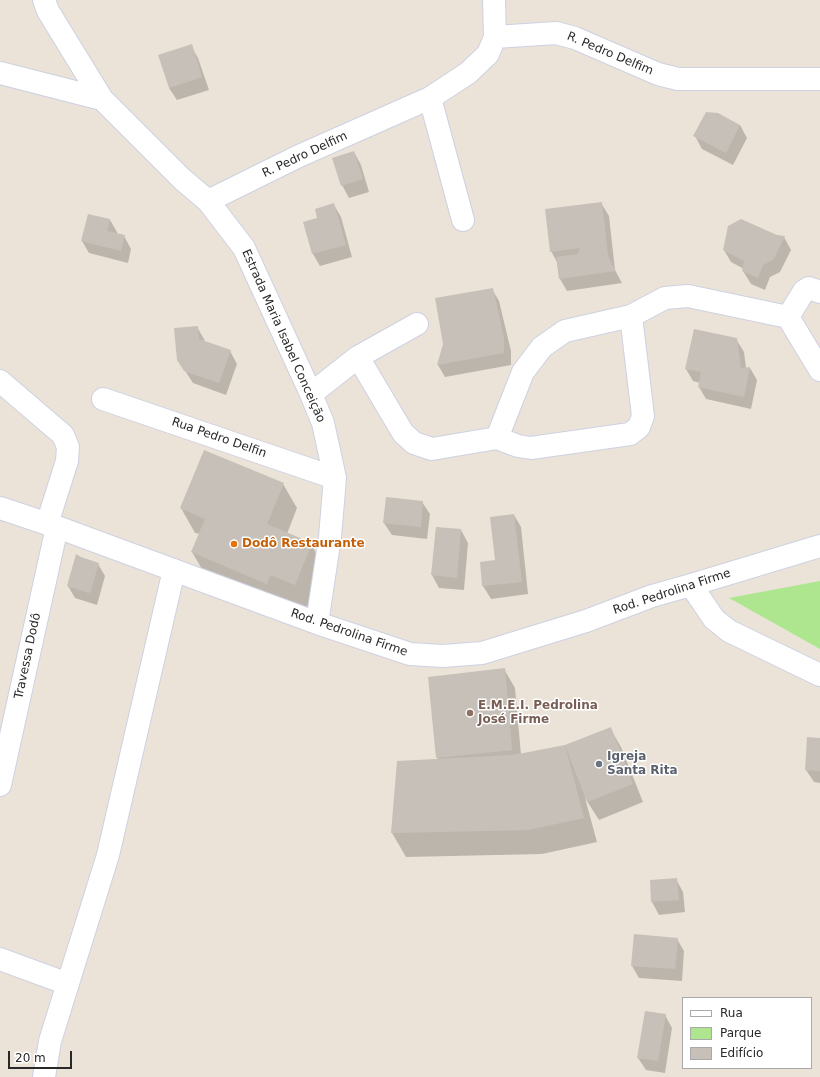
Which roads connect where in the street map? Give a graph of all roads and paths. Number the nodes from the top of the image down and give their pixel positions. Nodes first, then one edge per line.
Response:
1 (44, 0) edge
2 (494, 0) edge
3 (495, 37) junction
4 (0, 73) edge
5 (820, 79) edge
6 (430, 98) junction
7 (102, 99) junction
8 (208, 201) junction
9 (463, 220) dead end
10 (820, 292) edge
11 (632, 316) junction
12 (788, 317) junction
13 (417, 324) dead end
14 (358, 357) junction
15 (820, 370) edge
16 (0, 381) edge
17 (311, 394) junction
18 (103, 399) dead end
19 (497, 438) junction
20 (335, 478) junction
21 (0, 508) edge
22 (52, 525) junction
23 (820, 546) edge
24 (174, 570) junction
25 (691, 585) junction
26 (317, 623) junction
27 (820, 676) edge
28 (0, 785) edge
29 (0, 959) edge
30 (68, 984) junction
31 (44, 1077) edge

1 - 7 street, Estrada Maria Isabel Conceição
2 - 3 street
3 - 5 street, R. Pedro Delfim
3 - 6 street, R. Pedro Delfim
4 - 7 street
6 - 8 street, R. Pedro Delfim
6 - 9 street
7 - 8 street, Estrada Maria Isabel Conceição
8 - 17 street, Estrada Maria Isabel Conceição
10 - 12 street
11 - 12 street
11 - 19 street
11 - 19 street
12 - 15 street
13 - 14 street
14 - 17 street
14 - 19 street
16 - 22 street, Travessa Dodô
17 - 20 street, Estrada Maria Isabel Conceição
18 - 20 street, Rua Pedro Delfin
20 - 26 street, Estrada Maria Isabel Conceição
21 - 22 street, Rod. Pedrolina Firme
22 - 24 street, Rod. Pedrolina Firme
22 - 28 street, Travessa Dodô
23 - 25 street, Rod. Pedrolina Firme
24 - 26 street, Rod. Pedrolina Firme
24 - 30 street
25 - 26 street, Rod. Pedrolina Firme
25 - 27 street
29 - 30 street
30 - 31 street

